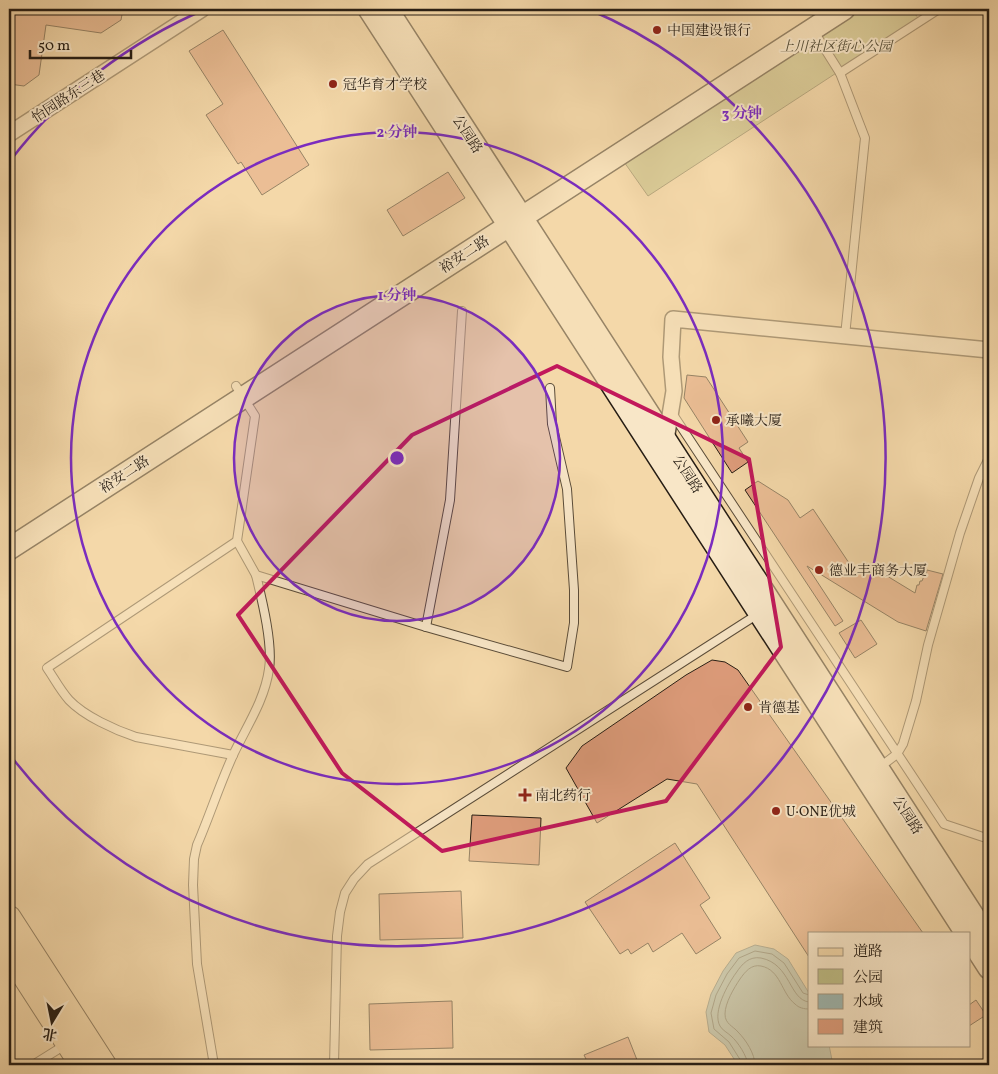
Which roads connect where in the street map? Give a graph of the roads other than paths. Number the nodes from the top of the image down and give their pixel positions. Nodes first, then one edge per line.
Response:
1 (202, 9) edge
2 (369, 9) edge
3 (387, 9) edge
4 (820, 9) edge
5 (844, 9) edge
6 (939, 9) edge
7 (813, 29) junction
8 (840, 73) junction
9 (9, 134) edge
10 (512, 216) junction
11 (462, 311) dead end
12 (845, 336) junction
13 (989, 350) edge
14 (550, 388) dead end
15 (240, 391) junction
16 (671, 412) junction
17 (666, 440) junction
18 (989, 458) edge
19 (9, 533) edge
20 (237, 541) junction
21 (9, 549) edge
22 (256, 574) junction
23 (760, 613) junction
24 (426, 627) junction
25 (897, 754) junction
26 (233, 755) junction
27 (878, 769) junction
28 (989, 839) edge
29 (9, 918) edge
30 (979, 934) edge
31 (9, 952) edge
32 (989, 968) edge
33 (67, 1043) junction
34 (33, 1065) edge
35 (82, 1065) edge
36 (104, 1065) edge
37 (214, 1065) edge
38 (334, 1065) edge

1 - 9 street, 怡园路东三巷
2 - 10 main road, 公园路
3 - 10 main road, 公园路
4 - 10 main road, 裕安二路
5 - 7 main road, 裕安二路
6 - 8 lane
7 - 8 lane
7 - 10 main road, 裕安二路
8 - 12 lane
10 - 15 main road, 裕安二路
10 - 17 main road, 公园路
10 - 23 main road, 公园路
11 - 24 lane
12 - 13 street
12 - 16 street
14 - 24 lane
15 - 19 main road, 裕安二路
15 - 20 lane
15 - 21 main road, 裕安二路
16 - 17 street
16 - 25 lane
17 - 27 main road, 公园路
18 - 25 lane
20 - 22 lane
20 - 26 lane
22 - 24 lane
22 - 26 lane
23 - 30 main road, 公园路
23 - 38 lane
25 - 27 lane
25 - 28 lane
26 - 37 lane
27 - 30 main road, 公园路
29 - 36 main road
30 - 32 main road, 公园路
31 - 33 main road
33 - 34 lane
33 - 35 main road

